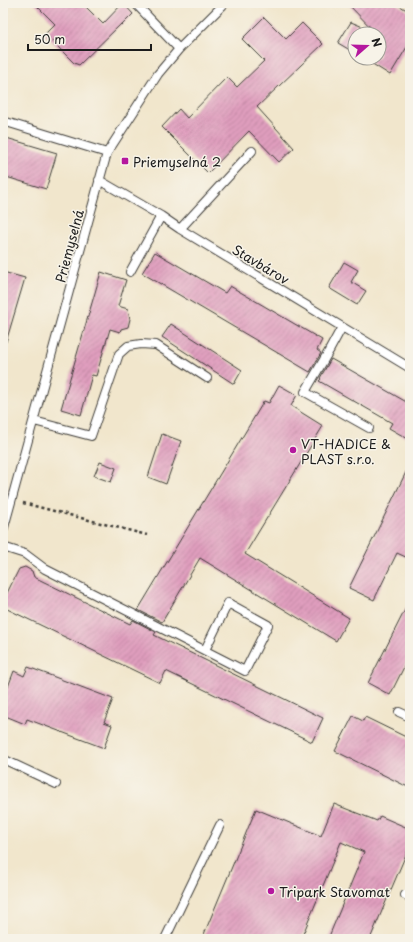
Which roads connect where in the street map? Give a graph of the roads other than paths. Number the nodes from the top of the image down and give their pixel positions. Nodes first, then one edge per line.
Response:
1 (135, 3) edge
2 (225, 3) edge
3 (179, 49) junction
4 (3, 121) edge
5 (252, 151) dead end
6 (107, 153) junction
7 (99, 180) junction
8 (160, 216) junction
9 (180, 229) junction
10 (130, 272) dead end
11 (342, 327) junction
12 (410, 368) edge
13 (206, 378) dead end
14 (34, 421) junction
15 (369, 428) dead end
16 (3, 531) edge
17 (3, 547) edge
18 (205, 650) junction
19 (399, 712) dead end
20 (410, 717) edge
21 (3, 759) edge
22 (56, 784) dead end
23 (220, 825) dead end
24 (165, 939) edge

1 - 3 lane
2 - 3 lane, Priemyselná
3 - 6 lane, Priemyselná
4 - 6 lane
5 - 9 lane
6 - 7 lane, Priemyselná
7 - 8 lane, Stavbárov
7 - 14 lane, Priemyselná
8 - 9 lane, Stavbárov
8 - 10 lane
9 - 11 lane, Stavbárov
11 - 12 lane, Stavbárov
11 - 15 lane
13 - 14 lane
14 - 16 lane, Priemyselná
17 - 18 lane
18 - 18 lane
19 - 20 lane
21 - 22 lane
23 - 24 lane

